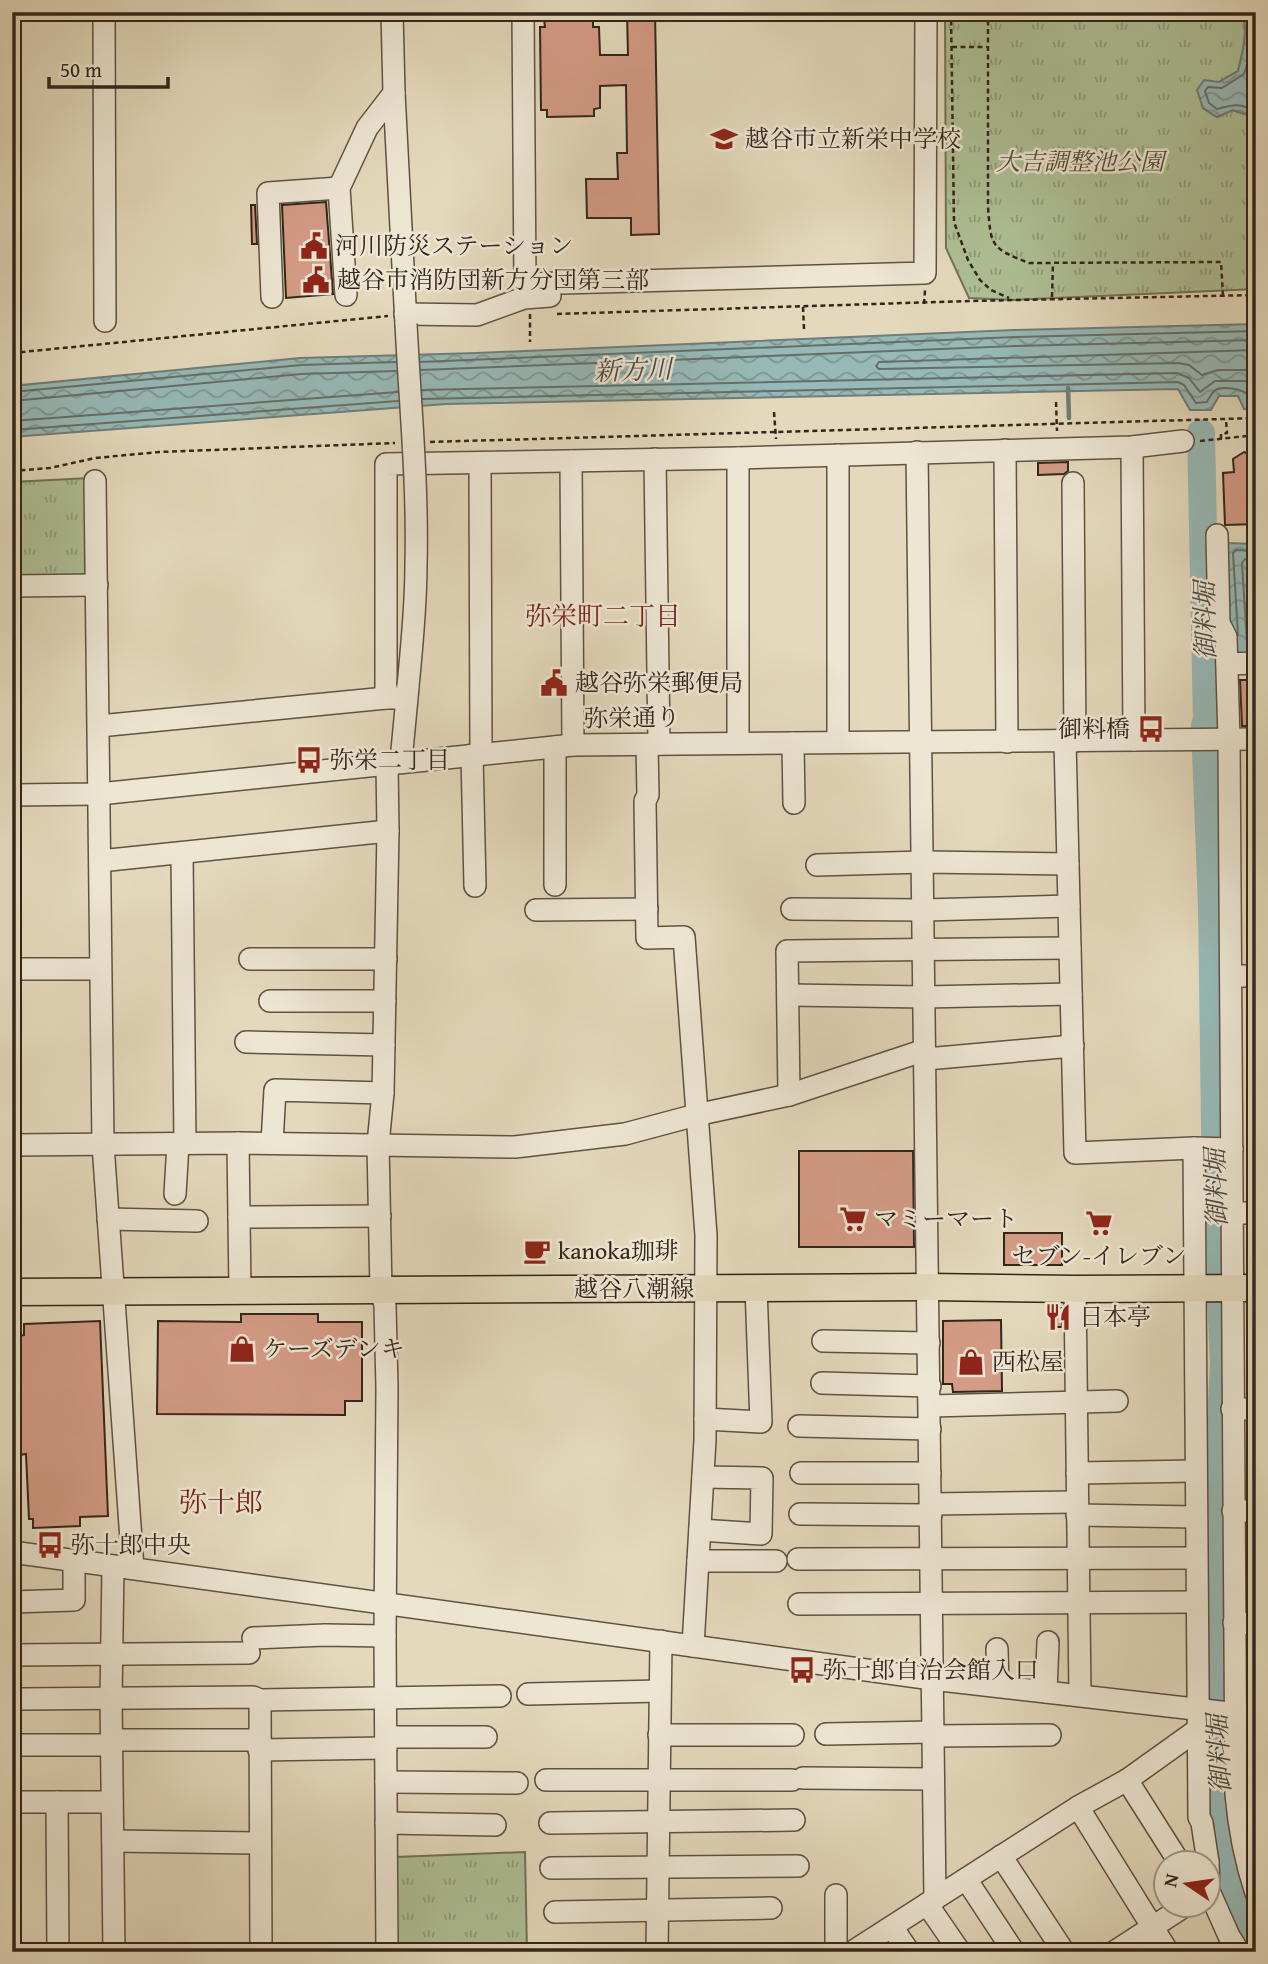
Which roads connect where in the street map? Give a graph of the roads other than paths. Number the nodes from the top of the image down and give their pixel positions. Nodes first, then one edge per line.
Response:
1 (104, 12) edge
2 (392, 12) edge
3 (523, 12) edge
4 (926, 12) edge
5 (394, 93) junction
6 (339, 188) junction
7 (617, 281) junction
8 (346, 295) dead end
9 (272, 297) dead end
10 (406, 319) junction
11 (105, 321) dead end
12 (1183, 441) dead end
13 (1132, 447) junction
14 (1005, 450) junction
15 (917, 452) junction
16 (838, 455) junction
17 (738, 458) junction
18 (655, 459) junction
19 (571, 461) junction
20 (480, 463) junction
21 (95, 481) dead end
22 (1073, 483) dead end
23 (1217, 535) dead end
24 (97, 584) junction
25 (12, 586) edge
26 (1256, 663) edge
27 (1227, 664) junction
28 (400, 694) junction
29 (99, 726) junction
30 (1225, 739) junction
31 (1256, 739) edge
32 (1134, 740) junction
33 (1070, 741) junction
34 (838, 742) junction
35 (921, 742) junction
36 (1007, 742) junction
37 (738, 743) junction
38 (793, 743) junction
39 (653, 745) junction
40 (564, 746) junction
41 (477, 754) junction
42 (394, 762) junction
43 (99, 794) junction
44 (12, 795) edge
45 (794, 803) dead end
46 (388, 831) junction
47 (182, 853) junction
48 (100, 860) junction
49 (923, 862) junction
50 (1068, 863) junction
51 (817, 865) dead end
52 (555, 885) dead end
53 (475, 886) dead end
54 (1069, 906) junction
55 (646, 909) junction
56 (792, 909) dead end
57 (536, 910) dead end
58 (924, 910) junction
59 (1070, 948) junction
60 (924, 950) junction
61 (386, 958) junction
62 (250, 959) dead end
63 (12, 969) edge
64 (100, 969) junction
65 (1232, 976) junction
66 (1256, 976) edge
67 (1070, 994) junction
68 (788, 995) junction
69 (925, 997) junction
70 (271, 1001) dead end
71 (385, 1001) junction
72 (246, 1042) dead end
73 (384, 1045) junction
74 (1073, 1046) junction
75 (925, 1055) junction
76 (383, 1093) junction
77 (789, 1095) junction
78 (696, 1115) junction
79 (238, 1143) junction
80 (272, 1143) junction
81 (181, 1144) junction
82 (378, 1144) junction
83 (12, 1145) edge
84 (103, 1145) junction
85 (1196, 1148) junction
86 (1230, 1149) junction
87 (175, 1194) dead end
88 (1232, 1213) junction
89 (1256, 1213) edge
90 (380, 1216) junction
91 (239, 1217) junction
92 (108, 1219) junction
93 (197, 1221) dead end
94 (929, 1287) junction
95 (705, 1288) junction
96 (756, 1288) junction
97 (1223, 1288) edge
98 (1074, 1289) junction
99 (240, 1291) junction
100 (381, 1291) junction
101 (12, 1292) edge
102 (114, 1292) junction
103 (823, 1341) dead end
104 (929, 1343) junction
105 (822, 1383) dead end
106 (930, 1396) junction
107 (1117, 1401) dead end
108 (1076, 1402) junction
109 (1232, 1409) junction
110 (1256, 1409) edge
111 (705, 1419) junction
112 (799, 1426) dead end
113 (930, 1429) junction
114 (1195, 1471) junction
115 (801, 1473) dead end
116 (930, 1473) junction
117 (1077, 1473) junction
118 (703, 1477) junction
119 (1077, 1508) junction
120 (931, 1509) junction
121 (1233, 1511) junction
122 (1256, 1511) edge
123 (800, 1514) dead end
124 (1196, 1517) junction
125 (700, 1530) junction
126 (12, 1552) edge
127 (798, 1559) dead end
128 (931, 1559) junction
129 (1078, 1559) junction
130 (1196, 1559) junction
131 (74, 1560) junction
132 (698, 1561) junction
133 (776, 1561) dead end
134 (123, 1567) junction
135 (12, 1602) edge
136 (385, 1602) junction
137 (1079, 1602) junction
138 (1197, 1602) junction
139 (932, 1603) junction
140 (799, 1604) dead end
141 (1234, 1623) junction
142 (1256, 1623) edge
143 (385, 1636) junction
144 (661, 1641) junction
145 (1048, 1642) dead end
146 (693, 1646) junction
147 (997, 1649) dead end
148 (12, 1655) edge
149 (111, 1655) junction
150 (932, 1679) junction
151 (998, 1686) junction
152 (660, 1691) junction
153 (1046, 1692) junction
154 (528, 1694) dead end
155 (1080, 1695) junction
156 (500, 1696) dead end
157 (111, 1698) junction
158 (386, 1698) junction
159 (22, 1699) dead end
160 (260, 1699) junction
161 (1220, 1715) edge
162 (826, 1734) dead end
163 (933, 1734) junction
164 (659, 1735) junction
165 (793, 1735) dead end
166 (1050, 1735) dead end
167 (486, 1737) dead end
168 (112, 1742) junction
169 (386, 1742) junction
170 (12, 1745) edge
171 (259, 1745) junction
172 (933, 1779) junction
173 (546, 1780) dead end
174 (659, 1780) junction
175 (1127, 1780) junction
176 (386, 1782) junction
177 (517, 1783) dead end
178 (12, 1802) edge
179 (57, 1802) junction
180 (112, 1802) junction
181 (1078, 1807) junction
182 (794, 1820) dead end
183 (659, 1821) junction
184 (386, 1823) junction
185 (550, 1823) dead end
186 (495, 1825) dead end
187 (113, 1841) junction
188 (260, 1843) junction
189 (1170, 1848) edge
190 (1206, 1848) edge
191 (1001, 1856) junction
192 (798, 1866) dead end
193 (658, 1867) junction
194 (551, 1868) dead end
195 (966, 1879) junction
196 (1256, 1893) edge
197 (836, 1895) dead end
198 (931, 1902) junction
199 (771, 1908) dead end
200 (657, 1909) junction
201 (555, 1912) dead end
202 (1167, 1918) edge
203 (1221, 1918) edge
204 (892, 1927) junction
205 (1152, 1927) junction
206 (850, 1951) edge
207 (1115, 1951) edge
208 (58, 1952) edge
209 (114, 1952) edge
210 (261, 1952) edge
211 (387, 1952) edge
212 (657, 1952) edge
213 (909, 1952) edge
214 (960, 1952) edge
215 (1014, 1952) edge
216 (1064, 1952) edge
217 (1168, 1952) edge
218 (1239, 1952) edge

1 - 11 street
2 - 5 street
3 - 7 street
4 - 7 street
5 - 6 street
5 - 10 street
6 - 8 street
6 - 9 street
7 - 10 street
10 - 28 street, bridge
12 - 13 street
13 - 14 street
13 - 32 street
14 - 15 street
14 - 36 street
15 - 16 street
15 - 35 street
16 - 17 street
16 - 34 street
17 - 18 street
17 - 37 street
18 - 19 street
18 - 39 street
19 - 20 street
19 - 40 street
20 - 28 street
20 - 41 street
21 - 24 street
22 - 33 street
23 - 27 street
24 - 25 street
24 - 29 street
26 - 27 street
27 - 30 street
28 - 29 street
28 - 42 street
29 - 43 street
30 - 31 street, 弥栄通り
30 - 32 street, 弥栄通り
30 - 65 street
32 - 33 street, 弥栄通り
33 - 36 street, 弥栄通り
33 - 50 street
34 - 35 street, 弥栄通り
34 - 38 street, 弥栄通り
35 - 36 street, 弥栄通り
35 - 49 street
37 - 38 street, 弥栄通り
37 - 39 street, 弥栄通り
38 - 45 street
39 - 40 street, 弥栄通り
39 - 55 street
40 - 41 street, 弥栄通り
40 - 52 street
41 - 42 street, 弥栄通り
41 - 53 street
42 - 43 street, 弥栄通り
42 - 46 street
43 - 44 street, 弥栄通り
43 - 48 street
46 - 47 street
46 - 61 street
47 - 48 street
47 - 81 street
48 - 64 street
49 - 50 street
49 - 51 street
49 - 58 street
50 - 54 street
54 - 58 street
54 - 59 street
55 - 57 street
55 - 78 street
56 - 58 street
58 - 60 street
59 - 60 street
59 - 67 street
60 - 68 street
60 - 69 street
61 - 62 street
61 - 71 street
63 - 64 street
64 - 84 street
65 - 66 street
65 - 86 street
67 - 69 street
67 - 74 street
68 - 69 street
68 - 77 street
69 - 75 street
70 - 71 street
71 - 73 street
72 - 73 street
73 - 76 street
74 - 75 street
74 - 85 street
75 - 77 street
75 - 94 street
76 - 80 street
76 - 82 street
77 - 78 street
78 - 82 street
78 - 95 street
79 - 80 street
79 - 81 street
79 - 91 street
80 - 82 street
81 - 84 street
81 - 87 street
82 - 90 street
83 - 84 street
84 - 92 street
85 - 86 street
85 - 97 street
86 - 88 street
88 - 89 street
88 - 97 street
90 - 91 street
90 - 100 street
91 - 99 street
92 - 93 street
92 - 102 street
94 - 96 main road, 越谷八潮線
94 - 98 main road, 越谷八潮線
94 - 104 street
95 - 96 main road, 越谷八潮線
95 - 100 main road, 越谷八潮線
95 - 111 street
96 - 111 street
97 - 98 main road, 越谷八潮線
97 - 109 street
97 - 114 street
98 - 108 street
99 - 100 main road, 越谷八潮線
99 - 102 main road, 越谷八潮線
100 - 136 street
101 - 102 main road, 越谷八潮線
102 - 134 street
103 - 104 street
104 - 106 street
105 - 106 street
106 - 108 street
106 - 113 street
107 - 108 street
108 - 117 street
109 - 110 street
109 - 121 street
111 - 118 street
112 - 113 street
113 - 116 street
114 - 117 street
114 - 124 street
115 - 116 street
116 - 120 street
117 - 119 street
118 - 125 street
118 - 125 street
119 - 120 street
119 - 124 street
119 - 129 street
120 - 123 street
120 - 128 street
121 - 122 street
121 - 141 street
124 - 130 street
125 - 132 street
126 - 131 street
127 - 128 street
128 - 129 street
128 - 139 street
129 - 130 street
129 - 137 street
130 - 138 street
131 - 134 street
131 - 135 street
132 - 133 street
132 - 146 street
134 - 136 street
134 - 149 street
136 - 143 street
136 - 144 street
137 - 138 street
137 - 139 street
137 - 155 street
138 - 161 street
139 - 140 street
139 - 150 street
141 - 142 street
141 - 161 street
143 - 149 street
143 - 158 street
144 - 146 street
144 - 152 street
145 - 153 street
146 - 150 street
147 - 151 street
148 - 149 street
149 - 157 street
150 - 151 street
150 - 163 street
151 - 153 street
152 - 154 street
152 - 164 street
153 - 155 street
155 - 161 street
156 - 158 street
157 - 159 street
157 - 160 street
157 - 168 street
158 - 160 street
158 - 169 street
160 - 171 street
161 - 175 street
161 - 190 street
161 - 196 street
162 - 163 street
163 - 166 street
163 - 172 street
164 - 165 street
164 - 174 street
167 - 169 street
168 - 170 street
168 - 171 street
168 - 180 street
169 - 171 street
169 - 176 street
171 - 188 street
172 - 174 street
172 - 198 street
173 - 174 street
174 - 183 street
175 - 181 street
175 - 189 street
176 - 177 street
176 - 184 street
178 - 179 street
179 - 180 street
179 - 208 street
180 - 187 street
181 - 191 street
181 - 205 street
182 - 183 street
183 - 185 street
183 - 193 street
184 - 186 street
184 - 211 street
187 - 188 street
187 - 209 street
188 - 210 street
191 - 195 street
191 - 216 street
192 - 193 street
193 - 194 street
193 - 200 street
195 - 198 street
195 - 215 street
197 - 206 street
198 - 204 street
198 - 214 street
199 - 200 street
200 - 201 street
200 - 212 street
202 - 205 street
203 - 218 street
204 - 206 street
204 - 213 street
205 - 207 street
205 - 217 street

